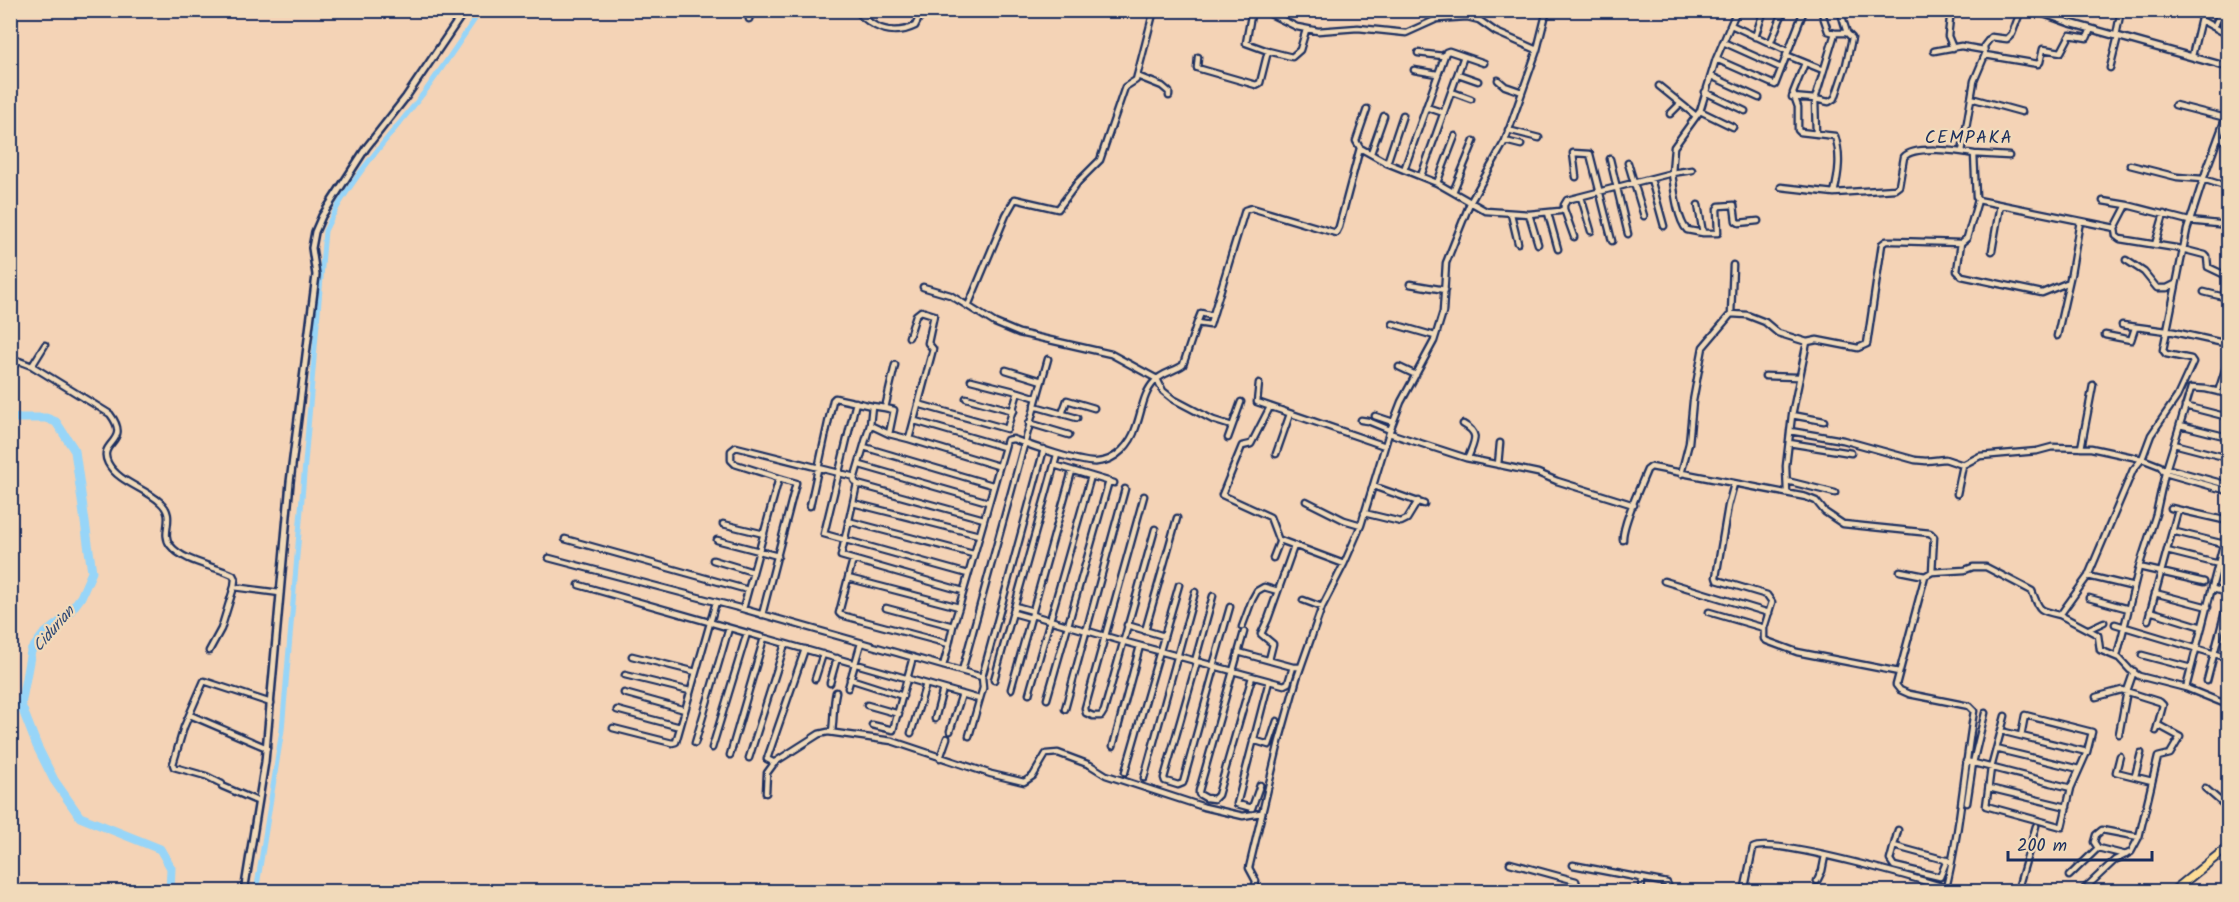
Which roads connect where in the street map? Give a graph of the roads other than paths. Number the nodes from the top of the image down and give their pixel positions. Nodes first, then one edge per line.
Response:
1 (465, 10) edge
2 (752, 10) edge
3 (856, 10) edge
4 (923, 10) edge
5 (1154, 10) edge
6 (1252, 10) edge
7 (1262, 10) edge
8 (1442, 10) edge
9 (1547, 10) edge
10 (1737, 10) edge
11 (1764, 10) edge
12 (1784, 10) edge
13 (1802, 10) edge
14 (1821, 10) edge
15 (1840, 10) edge
16 (1951, 10) edge
17 (2021, 10) edge
18 (2034, 10) edge
19 (2121, 10) edge
20 (2203, 10) edge
21 (2221, 11) edge
22 (1442, 18) junction
23 (749, 19) dead end
24 (2201, 20) junction
25 (2229, 21) edge
26 (1731, 25) junction
27 (2214, 27) junction
28 (2091, 29) junction
29 (1306, 30) junction
30 (1835, 33) junction
31 (1847, 33) junction
32 (2117, 36) junction
33 (1755, 37) junction
34 (1723, 42) junction
35 (1770, 44) junction
36 (1953, 48) junction
37 (1536, 50) junction
38 (1268, 51) junction
39 (1934, 51) dead end
40 (1984, 52) junction
41 (1418, 53) dead end
42 (1786, 53) junction
43 (1443, 56) junction
44 (1464, 56) junction
45 (2192, 56) junction
46 (1198, 57) dead end
47 (1716, 59) junction
48 (1484, 63) dead end
49 (1805, 63) junction
50 (2229, 67) edge
51 (1781, 68) junction
52 (2110, 68) dead end
53 (1414, 70) dead end
54 (1823, 70) junction
55 (1437, 74) junction
56 (1458, 74) junction
57 (1137, 76) junction
58 (1711, 76) junction
59 (1498, 80) dead end
60 (1478, 81) dead end
61 (1659, 86) dead end
62 (1452, 92) junction
63 (1522, 92) junction
64 (1705, 92) junction
65 (1169, 96) dead end
66 (1792, 97) junction
67 (1759, 98) dead end
68 (1471, 99) dead end
69 (1815, 99) junction
70 (1971, 99) junction
71 (1680, 104) junction
72 (2175, 105) dead end
73 (1426, 107) junction
74 (1367, 109) dead end
75 (1700, 111) junction
76 (1745, 111) dead end
77 (2229, 111) edge
78 (2022, 112) dead end
79 (1444, 113) junction
80 (1670, 114) dead end
81 (1403, 115) dead end
82 (1384, 116) dead end
83 (1696, 116) junction
84 (2226, 118) junction
85 (1733, 127) dead end
86 (1508, 130) junction
87 (1816, 134) junction
88 (1455, 136) dead end
89 (1539, 138) dead end
90 (2218, 138) junction
91 (1474, 141) dead end
92 (1504, 141) junction
93 (2229, 141) edge
94 (1521, 145) dead end
95 (1360, 148) junction
96 (1962, 152) junction
97 (1371, 153) junction
98 (1974, 154) junction
99 (2009, 156) dead end
100 (1610, 159) dead end
101 (1387, 163) junction
102 (1628, 163) dead end
103 (2130, 165) dead end
104 (1404, 170) junction
105 (1692, 170) dead end
106 (1672, 173) junction
107 (1421, 176) junction
108 (1576, 177) dead end
109 (1651, 179) junction
110 (2204, 179) junction
111 (1437, 183) junction
112 (1635, 183) junction
113 (1781, 187) dead end
114 (2229, 187) edge
115 (1617, 188) junction
116 (1453, 192) junction
117 (1599, 193) junction
118 (1834, 193) junction
119 (1581, 197) junction
120 (1978, 200) junction
121 (2103, 201) dead end
122 (1470, 203) junction
123 (1698, 205) dead end
124 (2000, 205) junction
125 (2127, 205) junction
126 (1564, 209) junction
127 (1548, 213) junction
128 (1511, 214) junction
129 (1529, 214) junction
130 (2164, 214) junction
131 (1644, 216) dead end
132 (1758, 221) dead end
133 (2080, 221) junction
134 (2189, 221) junction
135 (2229, 225) edge
136 (1665, 226) dead end
137 (2115, 228) junction
138 (1591, 231) dead end
139 (1703, 233) junction
140 (1628, 234) dead end
141 (1574, 237) dead end
142 (1612, 241) dead end
143 (1518, 243) dead end
144 (1961, 243) junction
145 (1538, 244) dead end
146 (2155, 245) junction
147 (1558, 249) dead end
148 (2182, 249) junction
149 (1992, 251) dead end
150 (2126, 260) dead end
151 (1733, 265) dead end
152 (1410, 284) dead end
153 (2067, 284) junction
154 (2175, 284) junction
155 (923, 287) dead end
156 (1445, 290) junction
157 (2204, 292) dead end
158 (2226, 297) edge
159 (968, 306) junction
160 (1731, 314) junction
161 (1213, 316) junction
162 (1197, 323) junction
163 (1393, 324) dead end
164 (2122, 326) dead end
165 (2135, 328) junction
166 (2167, 330) junction
167 (1435, 336) junction
168 (2057, 336) dead end
169 (2105, 336) dead end
170 (909, 338) dead end
171 (1807, 342) junction
172 (2229, 344) edge
173 (45, 345) dead end
174 (1048, 359) dead end
175 (2229, 361) edge
176 (895, 365) dead end
177 (32, 366) junction
178 (1400, 367) dead end
179 (10, 369) edge
180 (1006, 370) dead end
181 (1416, 375) junction
182 (1765, 376) dead end
183 (1799, 377) junction
184 (1157, 379) junction
185 (971, 380) dead end
186 (1041, 381) junction
187 (1259, 383) dead end
188 (2093, 385) dead end
189 (1018, 392) junction
190 (2218, 392) junction
191 (2229, 394) edge
192 (966, 398) dead end
193 (1036, 398) junction
194 (856, 402) junction
195 (1241, 402) dead end
196 (918, 404) junction
197 (872, 406) junction
198 (1034, 406) junction
199 (2185, 406) junction
200 (1270, 407) junction
201 (885, 408) junction
202 (1094, 408) dead end
203 (1014, 411) junction
204 (1062, 414) junction
205 (1290, 414) junction
206 (1792, 415) junction
207 (1375, 416) dead end
208 (2229, 417) edge
209 (1077, 418) dead end
210 (1361, 420) dead end
211 (915, 421) junction
212 (1824, 421) dead end
213 (1393, 422) junction
214 (1029, 423) junction
215 (1463, 424) dead end
216 (870, 425) junction
217 (2180, 425) junction
218 (1232, 426) junction
219 (1390, 431) junction
220 (1790, 431) junction
221 (889, 434) junction
222 (1069, 435) dead end
223 (1227, 438) dead end
224 (909, 439) junction
225 (2229, 439) edge
226 (1023, 443) junction
227 (1500, 443) dead end
228 (1789, 443) junction
229 (2174, 444) junction
230 (1385, 446) junction
231 (864, 447) junction
232 (1004, 447) junction
233 (2081, 448) junction
234 (1044, 449) junction
235 (1851, 453) dead end
236 (1276, 454) dead end
237 (1057, 456) dead end
238 (1468, 458) junction
239 (2226, 458) edge
240 (2142, 459) junction
241 (860, 465) junction
242 (1054, 465) junction
243 (1498, 465) junction
244 (1962, 465) junction
245 (998, 466) junction
246 (819, 467) junction
247 (2166, 470) junction
248 (1072, 471) junction
249 (838, 472) junction
250 (1681, 474) junction
251 (1091, 476) junction
252 (855, 477) junction
253 (779, 478) junction
254 (1787, 481) junction
255 (857, 484) junction
256 (1734, 484) junction
257 (992, 485) junction
258 (2229, 485) edge
259 (1373, 486) junction
260 (1125, 489) dead end
261 (2229, 491) edge
262 (1787, 493) junction
263 (1835, 493) dead end
264 (1957, 494) dead end
265 (1144, 496) dead end
266 (1306, 501) dead end
267 (1418, 501) junction
268 (988, 502) junction
269 (853, 503) junction
270 (1424, 504) dead end
271 (1634, 505) junction
272 (810, 506) dead end
273 (2171, 508) dead end
274 (2178, 510) junction
275 (1364, 513) junction
276 (1177, 518) dead end
277 (984, 519) junction
278 (2229, 521) edge
279 (848, 522) junction
280 (723, 524) dead end
281 (1360, 525) junction
282 (2229, 526) edge
283 (1155, 529) dead end
284 (2172, 531) junction
285 (764, 534) junction
286 (979, 535) junction
287 (565, 539) dead end
288 (717, 540) dead end
289 (1623, 540) dead end
290 (844, 541) junction
291 (1279, 541) junction
292 (2224, 544) junction
293 (1294, 546) junction
294 (759, 551) junction
295 (2167, 551) junction
296 (973, 554) junction
297 (778, 556) junction
298 (549, 558) dead end
299 (1273, 558) dead end
300 (712, 560) dead end
301 (853, 560) junction
302 (1344, 564) junction
303 (2219, 564) junction
304 (2139, 567) junction
305 (1900, 571) dead end
306 (753, 572) junction
307 (1932, 572) junction
308 (2161, 572) junction
309 (968, 574) junction
310 (1925, 576) junction
311 (2088, 576) junction
312 (848, 578) junction
313 (1664, 581) dead end
314 (2204, 582) dead end
315 (579, 585) dead end
316 (1179, 585) dead end
317 (234, 587) junction
318 (2134, 587) junction
319 (2213, 589) junction
320 (748, 590) junction
321 (963, 591) junction
322 (1278, 591) junction
323 (280, 592) junction
324 (1195, 592) dead end
325 (2155, 593) junction
326 (2229, 593) edge
327 (1213, 596) dead end
328 (2090, 598) dead end
329 (1303, 600) dead end
330 (2229, 600) edge
331 (716, 602) junction
332 (1001, 605) junction
333 (959, 607) junction
334 (1230, 607) dead end
335 (1322, 607) junction
336 (2208, 607) junction
337 (886, 608) dead end
338 (743, 609) junction
339 (2128, 609) junction
340 (1014, 610) junction
341 (2150, 611) junction
342 (1709, 612) dead end
343 (1770, 613) junction
344 (762, 615) junction
345 (1032, 615) junction
346 (2060, 615) junction
347 (1050, 620) junction
348 (2148, 620) dead end
349 (710, 622) junction
350 (2104, 622) dead end
351 (2115, 624) dead end
352 (1068, 625) junction
353 (1127, 625) junction
354 (953, 626) junction
355 (2202, 627) junction
356 (729, 628) junction
357 (1764, 628) junction
358 (2124, 628) junction
359 (2090, 630) junction
360 (1088, 631) junction
361 (1145, 631) junction
362 (747, 633) junction
363 (1105, 636) junction
364 (1164, 636) junction
365 (2220, 636) junction
366 (764, 638) junction
367 (2229, 638) edge
368 (1122, 641) junction
369 (861, 643) junction
370 (785, 644) junction
371 (949, 644) junction
372 (1140, 646) junction
373 (805, 650) junction
374 (2196, 650) junction
375 (209, 651) dead end
376 (1160, 652) junction
377 (1238, 652) junction
378 (823, 654) junction
379 (2142, 655) dead end
380 (2215, 655) junction
381 (632, 656) dead end
382 (1177, 656) junction
383 (2117, 656) junction
384 (913, 657) junction
385 (837, 658) junction
386 (2229, 658) edge
387 (1269, 660) junction
388 (1196, 661) junction
389 (855, 664) junction
390 (943, 666) junction
391 (1214, 667) junction
392 (1293, 667) junction
393 (1301, 667) junction
394 (2191, 668) junction
395 (962, 671) junction
396 (696, 672) junction
397 (1233, 672) junction
398 (1899, 672) junction
399 (2134, 672) junction
400 (625, 675) dead end
401 (1252, 677) junction
402 (982, 678) junction
403 (815, 679) dead end
404 (850, 679) junction
405 (908, 679) junction
406 (994, 680) dead end
407 (1269, 681) junction
408 (2207, 681) dead end
409 (830, 683) dead end
410 (926, 684) junction
411 (848, 688) dead end
412 (2186, 688) junction
413 (943, 689) junction
414 (1011, 689) dead end
415 (690, 691) junction
416 (2127, 691) junction
417 (836, 692) dead end
418 (624, 693) dead end
419 (962, 694) junction
420 (1029, 694) dead end
421 (903, 696) junction
422 (2096, 697) dead end
423 (979, 699) junction
424 (1047, 699) dead end
425 (270, 703) junction
426 (867, 705) dead end
427 (2229, 705) edge
428 (1065, 709) dead end
429 (617, 710) dead end
430 (685, 710) junction
431 (1985, 713) dead end
432 (899, 714) junction
433 (190, 715) junction
434 (2005, 716) dead end
435 (935, 719) dead end
436 (1277, 721) dead end
437 (872, 725) dead end
438 (680, 727) junction
439 (613, 728) dead end
440 (950, 731) dead end
441 (2001, 731) junction
442 (832, 732) junction
443 (911, 734) dead end
444 (2119, 734) dead end
445 (969, 736) dead end
446 (2021, 736) junction
447 (2180, 737) junction
448 (947, 738) dead end
449 (1253, 740) junction
450 (2187, 741) dead end
451 (695, 743) dead end
452 (1113, 746) dead end
453 (712, 747) dead end
454 (267, 748) junction
455 (1996, 749) junction
456 (2087, 752) junction
457 (2141, 753) dead end
458 (730, 755) dead end
459 (2120, 756) dead end
460 (748, 758) dead end
461 (940, 758) junction
462 (1966, 761) junction
463 (775, 763) junction
464 (1973, 763) junction
465 (1991, 768) junction
466 (2079, 769) junction
467 (1125, 772) dead end
468 (2135, 776) junction
469 (1143, 778) dead end
470 (2152, 781) junction
471 (1260, 785) dead end
472 (1989, 788) junction
473 (2071, 788) junction
474 (2205, 788) dead end
475 (766, 793) dead end
476 (257, 801) junction
477 (1967, 803) dead end
478 (2067, 807) junction
479 (2229, 808) edge
480 (1261, 813) junction
481 (2036, 826) dead end
482 (1898, 830) dead end
483 (2139, 837) junction
484 (1894, 846) junction
485 (2229, 847) edge
486 (2098, 848) junction
487 (2126, 855) junction
488 (1825, 856) junction
489 (1949, 860) junction
490 (1510, 863) dead end
491 (1573, 865) dead end
492 (2069, 876) dead end
493 (1642, 879) junction
494 (1817, 880) dead end
495 (2183, 883) junction
496 (1945, 889) edge
497 (2018, 889) edge
498 (2036, 890) edge
499 (244, 891) edge
500 (1254, 891) edge
501 (1576, 891) edge
502 (1641, 891) edge
503 (1671, 891) edge
504 (1744, 891) edge
505 (1959, 891) edge
506 (2081, 891) edge
507 (2172, 891) edge
508 (2192, 891) edge

1 - 323 street
2 - 23 street
3 - 4 street
5 - 57 street
6 - 38 street
7 - 29 street
8 - 22 street
9 - 37 street
10 - 26 street
11 - 33 street
12 - 35 street
13 - 42 street
14 - 30 street
15 - 31 street
16 - 36 street
17 - 40 street
18 - 28 street
19 - 32 street
20 - 24 street
21 - 27 street
22 - 29 street
22 - 37 street
24 - 27 street
24 - 45 street
25 - 27 street
26 - 33 street
26 - 34 street
28 - 32 street
28 - 40 street
29 - 38 street
30 - 31 street
30 - 54 street
31 - 69 street
32 - 45 street
32 - 52 street
33 - 35 street
34 - 47 street
34 - 51 street
35 - 42 street
36 - 39 street
36 - 40 street
37 - 63 street
38 - 46 street
40 - 70 street
41 - 43 street
42 - 49 street
42 - 51 street
43 - 44 street
43 - 55 street
44 - 48 street
44 - 56 street
45 - 50 street
47 - 51 street
47 - 58 street
49 - 54 street
49 - 66 street
53 - 55 street
54 - 69 street
55 - 73 street
56 - 60 street
56 - 62 street
57 - 65 street
57 - 159 street
58 - 64 street
58 - 67 street
59 - 63 street
61 - 71 street
62 - 68 street
62 - 79 street
63 - 86 street
64 - 75 street
64 - 76 street
66 - 69 street
66 - 87 street
69 - 87 street
70 - 78 street
70 - 96 street
71 - 80 street
71 - 83 street
72 - 84 street
73 - 79 street
73 - 104 street
74 - 95 street
75 - 83 street
75 - 85 street
77 - 84 street
79 - 107 street
81 - 101 street
82 - 97 street
83 - 106 street
84 - 90 street
86 - 89 street
86 - 92 street
87 - 118 street
88 - 111 street
90 - 93 street
90 - 110 street
91 - 116 street
92 - 94 street
92 - 122 street
95 - 97 street
95 - 161 street
96 - 98 street
96 - 118 street
97 - 101 street
98 - 99 street
98 - 120 street
100 - 115 street
101 - 104 street
102 - 112 street
103 - 110 street
104 - 107 street
105 - 106 street
106 - 109 street
106 - 139 street
107 - 111 street
108 - 117 street
109 - 112 street
109 - 136 street
110 - 114 street
110 - 134 street
111 - 116 street
112 - 115 street
112 - 131 street
113 - 118 street
115 - 117 street
115 - 140 street
116 - 122 street
117 - 119 street
117 - 142 street
119 - 126 street
119 - 138 street
120 - 124 street
120 - 144 street
121 - 125 street
122 - 128 street
122 - 156 street
123 - 139 street
124 - 133 street
124 - 149 street
125 - 130 street
125 - 137 street
126 - 127 street
126 - 141 street
127 - 129 street
127 - 147 street
128 - 129 street
128 - 143 street
129 - 145 street
130 - 134 street
130 - 146 street
132 - 139 street
133 - 137 street
133 - 153 street
134 - 135 street
134 - 148 street
137 - 146 street
144 - 153 street
144 - 171 street
146 - 148 street
148 - 154 street
148 - 158 street
150 - 154 street
151 - 160 street
152 - 156 street
153 - 168 street
154 - 166 street
155 - 159 street
156 - 167 street
157 - 158 street
159 - 184 street
160 - 171 street
160 - 250 street
161 - 162 street
161 - 162 street
162 - 184 street
163 - 167 street
164 - 165 street
165 - 166 street
165 - 169 street
166 - 172 street
166 - 240 street
167 - 181 street
170 - 196 street
171 - 183 street
173 - 177 street
174 - 186 street
175 - 190 street
176 - 201 street
177 - 179 street
177 - 317 street
178 - 181 street
180 - 186 street
181 - 213 street
182 - 183 street
183 - 206 street
184 - 218 street
184 - 234 street
185 - 189 street
186 - 193 street
187 - 200 street
188 - 233 street
189 - 193 street
189 - 203 street
190 - 191 street
190 - 199 street
192 - 203 street
193 - 198 street
194 - 197 street
194 - 246 street
194 - 249 street
195 - 218 street
196 - 203 street
196 - 211 street
197 - 201 street
197 - 216 street
198 - 204 street
198 - 214 street
199 - 208 street
199 - 217 street
200 - 205 street
200 - 291 street
201 - 221 street
202 - 204 street
204 - 209 street
205 - 230 street
205 - 236 street
206 - 212 street
206 - 220 street
207 - 213 street
210 - 219 street
211 - 224 street
211 - 232 street
213 - 219 street
214 - 222 street
214 - 226 street
215 - 238 street
216 - 221 street
216 - 231 street
217 - 225 street
217 - 229 street
218 - 223 street
219 - 230 street
219 - 238 street
220 - 228 street
220 - 244 street
221 - 224 street
224 - 245 street
225 - 239 street
226 - 232 street
226 - 234 street
226 - 395 street
227 - 243 street
228 - 235 street
228 - 254 street
229 - 239 street
229 - 247 street
230 - 259 street
231 - 241 street
231 - 257 street
232 - 245 street
233 - 240 street
233 - 244 street
234 - 332 street
237 - 242 street
238 - 243 street
240 - 247 street
240 - 311 street
241 - 252 street
241 - 268 street
242 - 248 street
242 - 340 street
243 - 271 street
244 - 264 street
245 - 257 street
246 - 249 street
246 - 253 street
246 - 272 street
247 - 258 street
247 - 261 street
247 - 304 street
248 - 251 street
248 - 345 street
249 - 252 street
249 - 290 street
250 - 256 street
250 - 271 street
251 - 347 street
251 - 352 street
252 - 255 street
253 - 285 street
253 - 297 street
254 - 262 street
254 - 263 street
255 - 269 street
255 - 277 street
256 - 262 street
256 - 343 street
257 - 268 street
259 - 267 street
259 - 275 street
260 - 360 street
262 - 307 street
265 - 363 street
266 - 281 street
267 - 270 street
267 - 275 street
268 - 277 street
269 - 279 street
269 - 286 street
271 - 289 street
273 - 274 street
274 - 278 street
274 - 284 street
275 - 281 street
276 - 361 street
277 - 286 street
279 - 290 street
279 - 296 street
280 - 285 street
281 - 302 street
282 - 292 street
283 - 353 street
284 - 292 street
284 - 295 street
285 - 294 street
286 - 296 street
287 - 320 street
288 - 294 street
290 - 301 street
290 - 309 street
291 - 293 street
291 - 299 street
292 - 303 street
293 - 302 street
293 - 322 street
294 - 297 street
294 - 306 street
295 - 303 street
295 - 308 street
296 - 309 street
297 - 344 street
298 - 331 street
300 - 306 street
301 - 312 street
301 - 321 street
302 - 335 street
303 - 319 street
304 - 308 street
304 - 318 street
305 - 310 street
306 - 320 street
307 - 310 street
307 - 346 street
308 - 314 street
308 - 325 street
309 - 321 street
310 - 398 street
311 - 318 street
311 - 346 street
312 - 333 street
312 - 371 street
313 - 343 street
315 - 349 street
316 - 364 street
317 - 323 street
317 - 375 street
318 - 339 street
319 - 326 street
319 - 336 street
320 - 338 street
321 - 333 street
322 - 377 street
322 - 387 street
323 - 425 street
324 - 382 street
325 - 336 street
325 - 341 street
327 - 388 street
328 - 339 street
329 - 335 street
330 - 365 street
331 - 338 street
331 - 349 street
332 - 340 street
332 - 402 street
333 - 354 street
334 - 391 street
335 - 393 street
336 - 355 street
337 - 354 street
338 - 344 street
339 - 358 street
340 - 345 street
340 - 406 street
341 - 348 street
341 - 355 street
342 - 357 street
343 - 357 street
344 - 369 street
345 - 347 street
345 - 414 street
346 - 359 street
347 - 352 street
347 - 420 street
349 - 356 street
349 - 396 street
350 - 359 street
351 - 358 street
352 - 360 street
352 - 424 street
353 - 361 street
353 - 368 street
354 - 371 street
355 - 374 street
356 - 362 street
356 - 451 street
357 - 398 street
358 - 374 street
358 - 383 street
359 - 383 street
360 - 363 street
360 - 428 street
361 - 364 street
362 - 366 street
362 - 453 street
363 - 368 street
363 - 368 street
364 - 376 street
365 - 367 street
365 - 380 street
366 - 370 street
366 - 458 street
368 - 372 street
369 - 384 street
369 - 389 street
370 - 373 street
370 - 460 street
371 - 390 street
372 - 376 street
372 - 452 street
373 - 378 street
373 - 463 street
374 - 380 street
374 - 394 street
376 - 382 street
376 - 467 street
377 - 387 street
377 - 397 street
378 - 385 street
378 - 403 street
379 - 394 street
380 - 386 street
380 - 408 street
381 - 396 street
382 - 388 street
382 - 469 street
383 - 399 street
384 - 390 street
384 - 405 street
385 - 389 street
385 - 409 street
387 - 392 street
388 - 391 street
388 - 391 street
389 - 404 street
389 - 405 street
390 - 395 street
391 - 397 street
392 - 393 street
392 - 407 street
393 - 480 street
394 - 412 street
395 - 402 street
396 - 415 street
397 - 401 street
397 - 401 street
398 - 462 street
399 - 412 street
399 - 416 street
400 - 415 street
401 - 407 street
402 - 423 street
404 - 411 street
404 - 421 street
405 - 410 street
405 - 421 street
407 - 449 street
410 - 413 street
410 - 443 street
412 - 427 street
413 - 419 street
413 - 435 street
415 - 430 street
416 - 422 street
416 - 444 street
416 - 447 street
417 - 442 street
418 - 430 street
419 - 423 street
419 - 440 street
421 - 432 street
423 - 445 street
425 - 433 street
425 - 454 street
426 - 432 street
429 - 438 street
430 - 438 street
431 - 464 street
432 - 437 street
433 - 454 street
433 - 476 street
434 - 441 street
436 - 449 street
438 - 439 street
441 - 446 street
441 - 455 street
442 - 461 street
442 - 463 street
446 - 456 street
446 - 456 street
447 - 450 street
447 - 470 street
448 - 461 street
449 - 471 street
454 - 476 street
455 - 465 street
455 - 466 street
456 - 466 street
457 - 468 street
459 - 468 street
461 - 480 street
462 - 464 street
462 - 489 street
463 - 475 street
464 - 465 street
464 - 477 street
465 - 472 street
465 - 473 street
466 - 473 street
468 - 470 street
470 - 483 street
472 - 478 street
472 - 478 street
473 - 478 street
474 - 479 street
476 - 499 street
480 - 500 street
481 - 497 street
482 - 484 street
483 - 486 street
483 - 487 street
484 - 489 street
484 - 489 street
485 - 495 main road
486 - 487 street
486 - 492 street
487 - 506 street
488 - 494 street
488 - 496 street
488 - 504 street
489 - 496 street
490 - 501 street
491 - 493 street
493 - 502 street
493 - 503 street
495 - 507 main road
495 - 508 street
496 - 505 street
497 - 498 street

